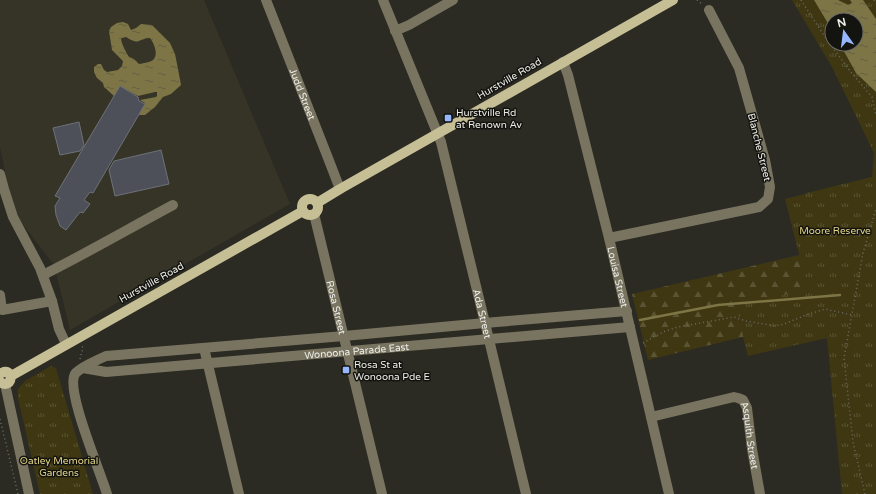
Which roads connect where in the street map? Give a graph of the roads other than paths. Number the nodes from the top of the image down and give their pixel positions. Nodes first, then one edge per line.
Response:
1 (266, 0) edge
2 (383, 0) edge
3 (453, 0) edge
4 (673, 0) edge
5 (709, 10) dead end
6 (396, 31) junction
7 (563, 62) junction
8 (437, 133) junction
9 (0, 174) edge
10 (340, 189) junction
11 (317, 203) junction
12 (173, 205) dead end
13 (304, 210) junction
14 (314, 214) junction
15 (609, 238) junction
16 (43, 275) junction
17 (0, 295) edge
18 (52, 301) junction
19 (627, 311) junction
20 (485, 322) junction
21 (630, 327) junction
22 (344, 336) junction
23 (489, 339) junction
24 (66, 344) junction
25 (204, 348) junction
26 (348, 350) junction
27 (208, 364) junction
28 (80, 370) junction
29 (0, 374) edge
30 (11, 376) junction
31 (2, 383) edge
32 (651, 417) junction
33 (29, 494) edge
34 (107, 494) edge
35 (239, 494) edge
36 (382, 494) edge
37 (526, 494) edge
38 (669, 494) edge
39 (760, 494) edge

1 - 10 street, Judd Street
2 - 6 street, Ada Street
3 - 6 street
4 - 7 main road, Hurstville Road
5 - 15 street, Blanche Street
6 - 8 street, Ada Street
7 - 8 main road, Hurstville Road
7 - 15 street, Louisa Street
8 - 10 main road, Hurstville Road
8 - 20 street, Ada Street
9 - 16 street
10 - 11 main road, Hurstville Road
11 - 13 main road
11 - 14 main road
12 - 16 street
13 - 14 main road
13 - 24 main road, Hurstville Road
14 - 22 street, Rosa Street
15 - 19 street, Louisa Street
16 - 18 street
17 - 18 street
18 - 24 street
19 - 20 street, Wonoona Parade East
19 - 21 street, Louisa Street
20 - 22 street, Wonoona Parade East
20 - 23 street, Ada Street
21 - 23 street, Wonoona Parade East
21 - 32 street, Louisa Street
22 - 25 street, Wonoona Parade East
22 - 26 street, Rosa Street
23 - 26 street, Wonoona Parade East
23 - 37 street, Ada Street
24 - 30 main road, Hurstville Road
25 - 27 street
25 - 28 street, Wonoona Parade East
26 - 27 street, Wonoona Parade East
26 - 36 street, Rosa Street
27 - 28 street, Wonoona Parade East
27 - 35 street
28 - 34 street
29 - 30 main road
30 - 31 main road, Hurstville Road
31 - 33 street
32 - 38 street, Louisa Street
32 - 39 street, Asquith Street

